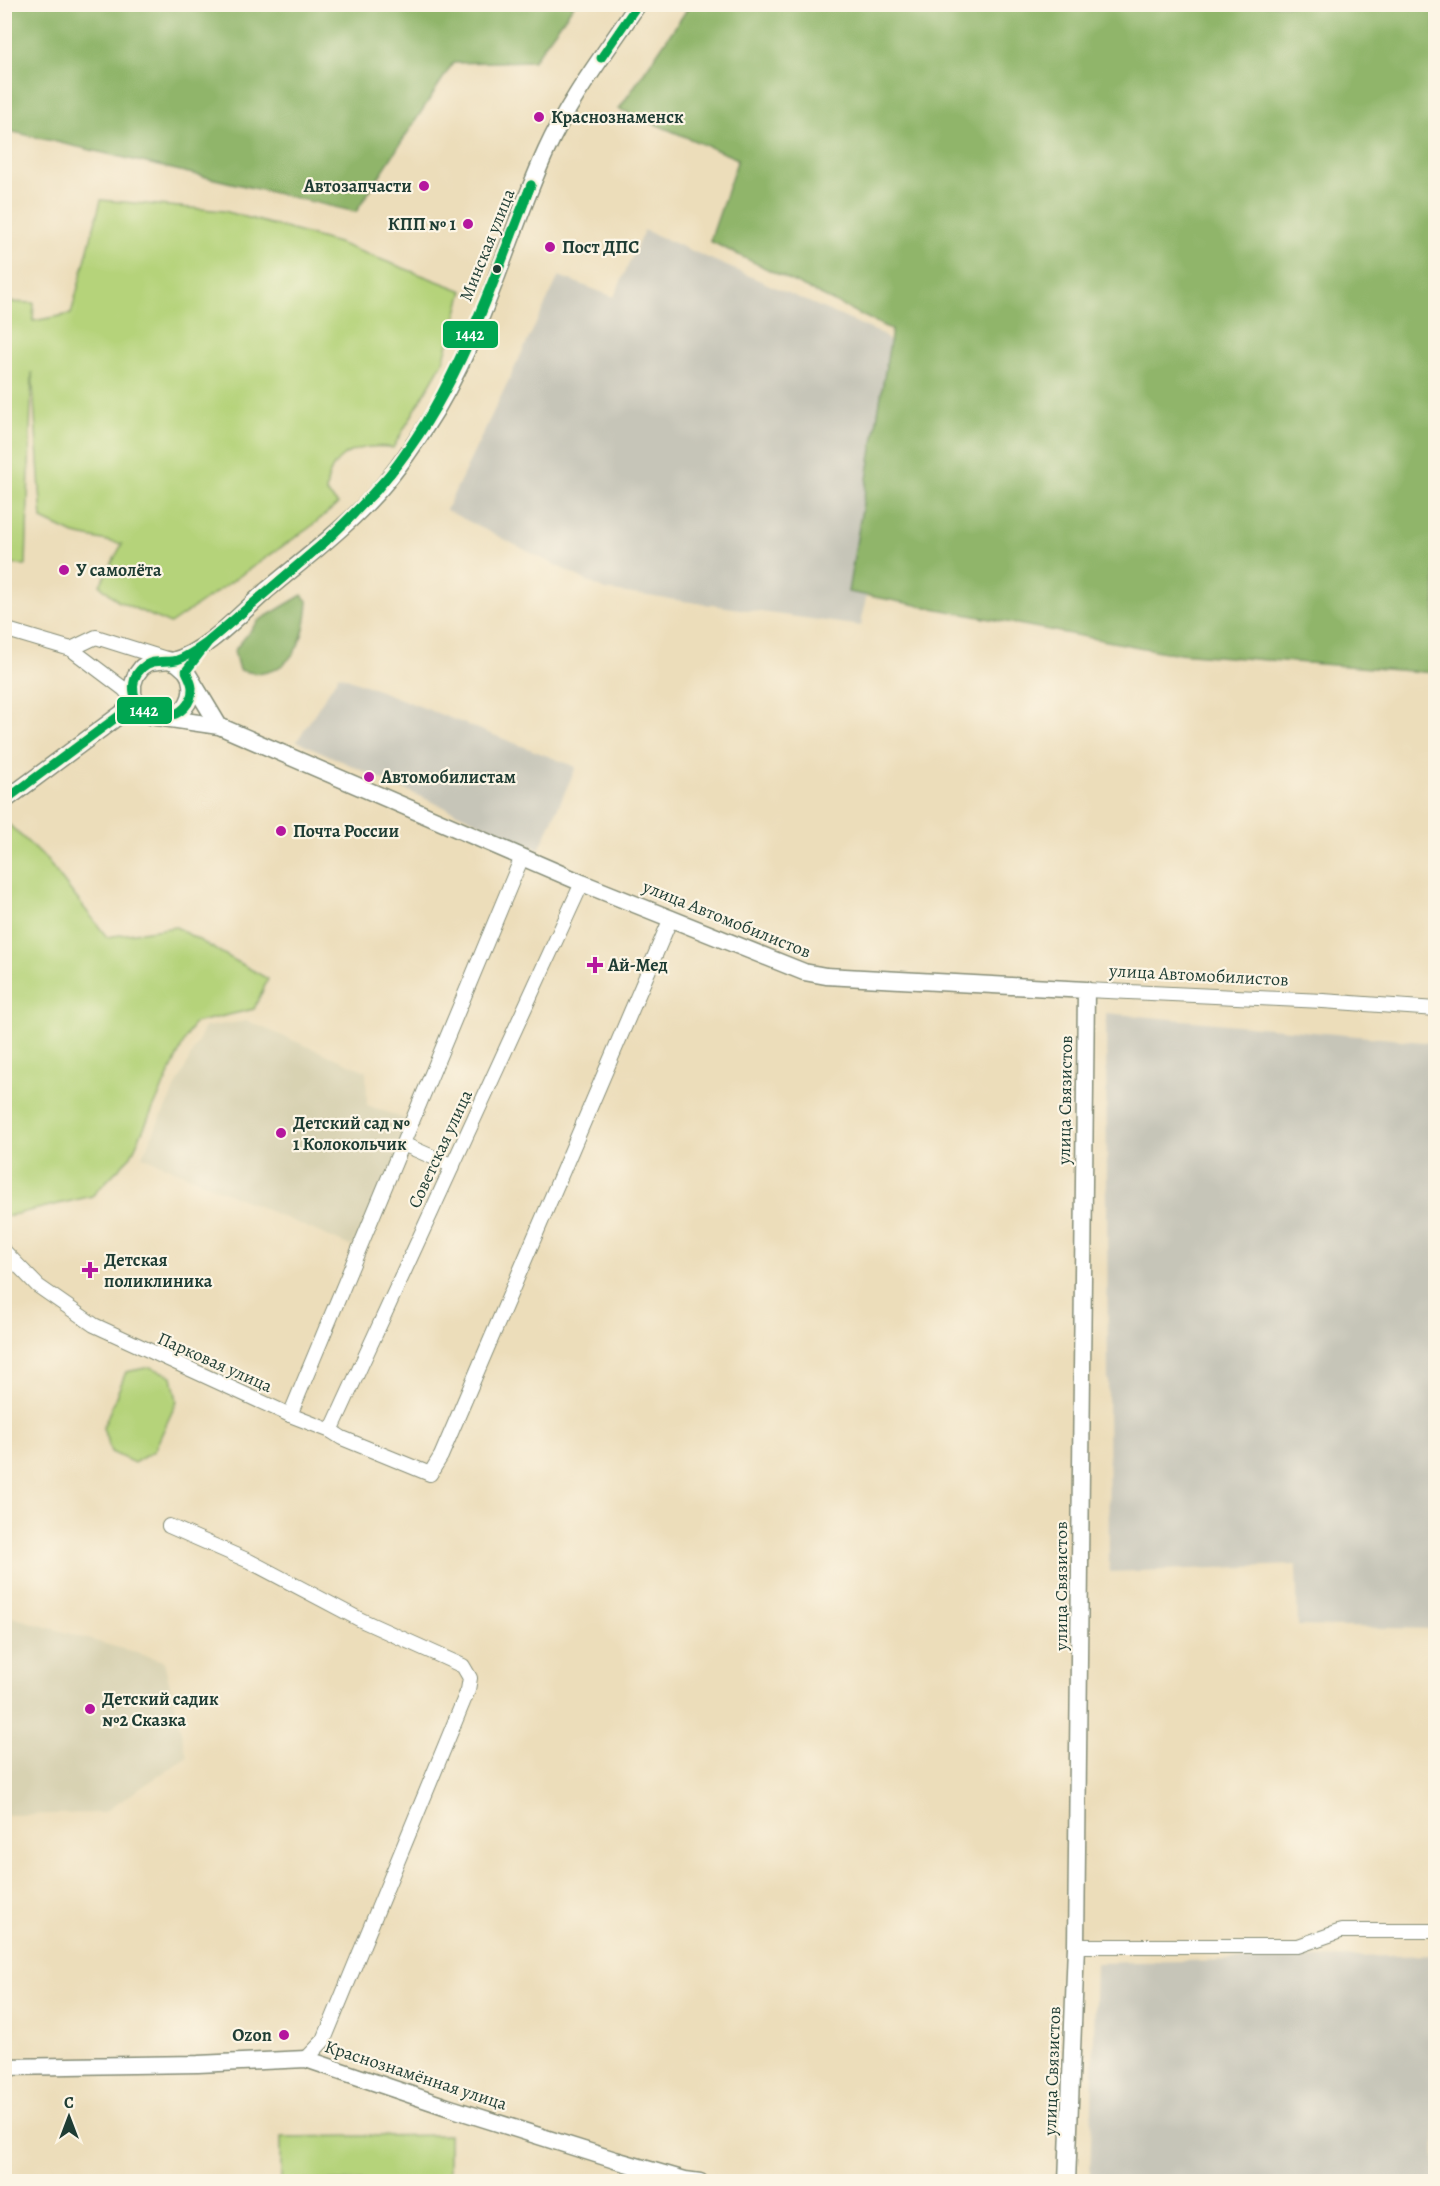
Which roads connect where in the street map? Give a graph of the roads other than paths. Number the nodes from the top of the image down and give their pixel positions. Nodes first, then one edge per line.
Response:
1 (638, 4) edge
2 (4, 629) edge
3 (71, 649) junction
4 (179, 666) junction
5 (136, 703) junction
6 (169, 717) junction
7 (219, 726) junction
8 (4, 801) edge
9 (522, 857) junction
10 (582, 883) junction
11 (671, 918) junction
12 (1086, 990) junction
13 (1436, 1009) edge
14 (403, 1144) junction
15 (453, 1166) junction
16 (4, 1251) edge
17 (290, 1416) junction
18 (331, 1431) junction
19 (169, 1526) dead end
20 (1436, 1931) edge
21 (1076, 1946) junction
22 (306, 2059) junction
23 (4, 2067) edge
24 (700, 2181) edge
25 (1067, 2181) edge

1 - 4 street, Минская улица
2 - 3 street
3 - 4 street
3 - 5 street
4 - 5 street
4 - 6 street
4 - 7 street
5 - 6 street
5 - 8 street
6 - 7 street, улица Автомобилистов
7 - 9 street, улица Автомобилистов
9 - 10 street, улица Автомобилистов
9 - 14 street
10 - 11 street, улица Автомобилистов
10 - 15 street, Советская улица
11 - 12 street, улица Автомобилистов
11 - 18 street, Парковая улица
12 - 13 street, улица Автомобилистов
12 - 21 street, улица Связистов
14 - 15 street
14 - 17 street
15 - 18 street, Советская улица
16 - 17 street, Парковая улица
17 - 18 street, Парковая улица
19 - 22 street
20 - 21 street
21 - 25 street, улица Связистов
22 - 23 street, Краснознамённая улица
22 - 24 street, Краснознамённая улица

